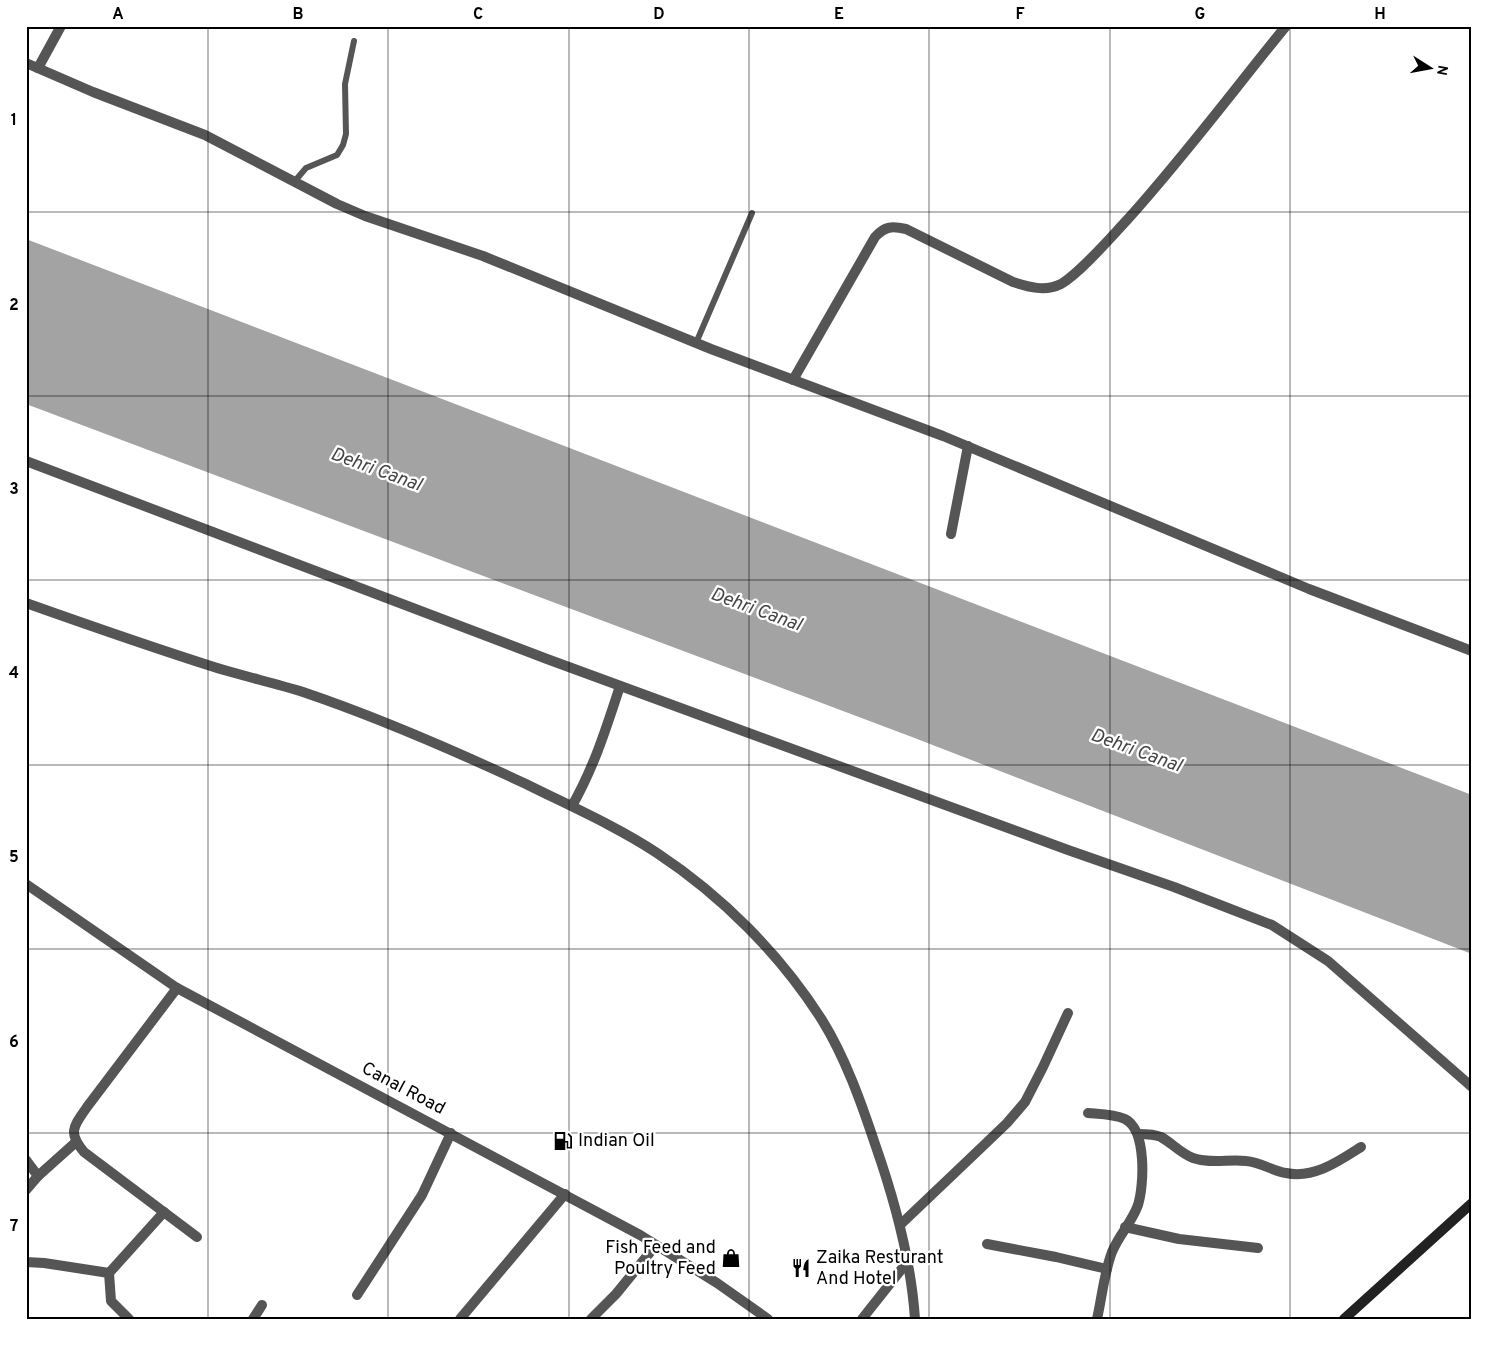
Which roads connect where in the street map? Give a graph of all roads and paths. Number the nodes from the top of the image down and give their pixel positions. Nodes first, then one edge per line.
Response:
1 (61, 26) edge
2 (1286, 26) edge
3 (354, 41) dead end
4 (26, 63) edge
5 (38, 68) junction
6 (294, 182) junction
7 (752, 213) dead end
8 (696, 343) junction
9 (793, 380) junction
10 (968, 446) junction
11 (26, 461) edge
12 (951, 534) dead end
13 (26, 603) edge
14 (1472, 651) edge
15 (620, 686) junction
16 (572, 806) junction
17 (26, 884) edge
18 (177, 988) junction
19 (1068, 1014) dead end
20 (1472, 1087) edge
21 (1088, 1113) dead end
22 (451, 1133) junction
23 (1138, 1134) junction
24 (76, 1142) junction
25 (1361, 1147) dead end
26 (26, 1160) edge
27 (38, 1176) junction
28 (26, 1190) edge
29 (565, 1194) junction
30 (1472, 1203) edge
31 (164, 1212) junction
32 (900, 1225) junction
33 (1125, 1227) junction
34 (197, 1237) dead end
35 (988, 1244) dead end
36 (656, 1245) junction
37 (1258, 1248) dead end
38 (908, 1261) junction
39 (26, 1262) edge
40 (1107, 1269) junction
41 (110, 1273) junction
42 (357, 1295) dead end
43 (262, 1305) dead end
44 (129, 1319) edge
45 (253, 1319) edge
46 (460, 1319) edge
47 (591, 1319) edge
48 (768, 1319) edge
49 (862, 1319) edge
50 (915, 1319) edge
51 (1097, 1319) edge
52 (1344, 1319) edge

1 - 5 street
2 - 9 street
3 - 6 lane
4 - 5 street
5 - 6 street
6 - 8 street
7 - 8 lane
8 - 9 street
9 - 10 street
10 - 12 street
10 - 14 street
11 - 15 street
13 - 16 street
15 - 16 street
15 - 20 street
16 - 32 street
17 - 18 street, Canal Road
18 - 22 street, Canal Road
18 - 24 street
19 - 32 street
21 - 23 street
22 - 29 street, Canal Road
22 - 42 street
23 - 25 street
23 - 33 street
24 - 27 street
24 - 31 street
26 - 27 street
27 - 28 street
29 - 36 street, Canal Road
29 - 46 street
30 - 52 main road
31 - 34 street
31 - 41 street
32 - 38 street
33 - 37 street
33 - 40 street
35 - 40 street
36 - 47 street
36 - 48 street, Canal Road
38 - 49 street
38 - 50 street
39 - 41 street
40 - 51 street
41 - 44 street
43 - 45 street

